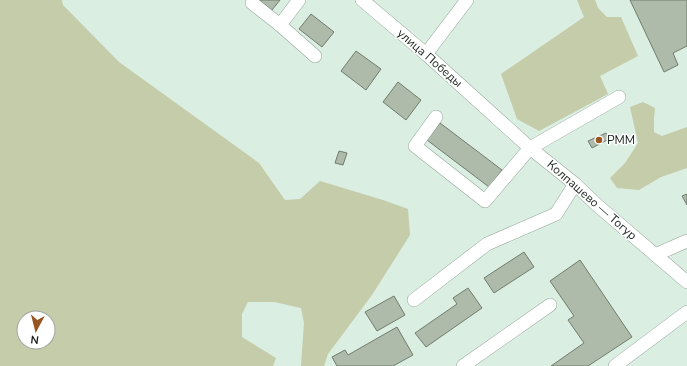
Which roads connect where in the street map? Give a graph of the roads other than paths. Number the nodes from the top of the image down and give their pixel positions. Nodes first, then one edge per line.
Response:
1 (299, 0) edge
2 (362, 0) edge
3 (467, 0) edge
4 (252, 3) dead end
5 (280, 25) junction
6 (426, 54) junction
7 (315, 56) dead end
8 (619, 96) dead end
9 (436, 117) dead end
10 (498, 118) joint
11 (530, 148) junction
12 (575, 184) junction
13 (687, 241) edge
14 (655, 255) junction
15 (687, 282) edge
16 (414, 300) dead end
17 (550, 305) dead end
18 (687, 312) edge
19 (463, 366) edge
20 (615, 366) edge

1 - 5 street
2 - 6 street, улица Победы
3 - 6 street
4 - 5 street
5 - 7 street
6 - 10 street, улица Победы
8 - 11 street
9 - 11 street
10 - 11 street, Колпашево — Тогур
11 - 12 street, Колпашево — Тогур
12 - 14 street, Колпашево — Тогур
12 - 16 street
13 - 14 street
14 - 15 street, Колпашево — Тогур
17 - 19 street
18 - 20 street

